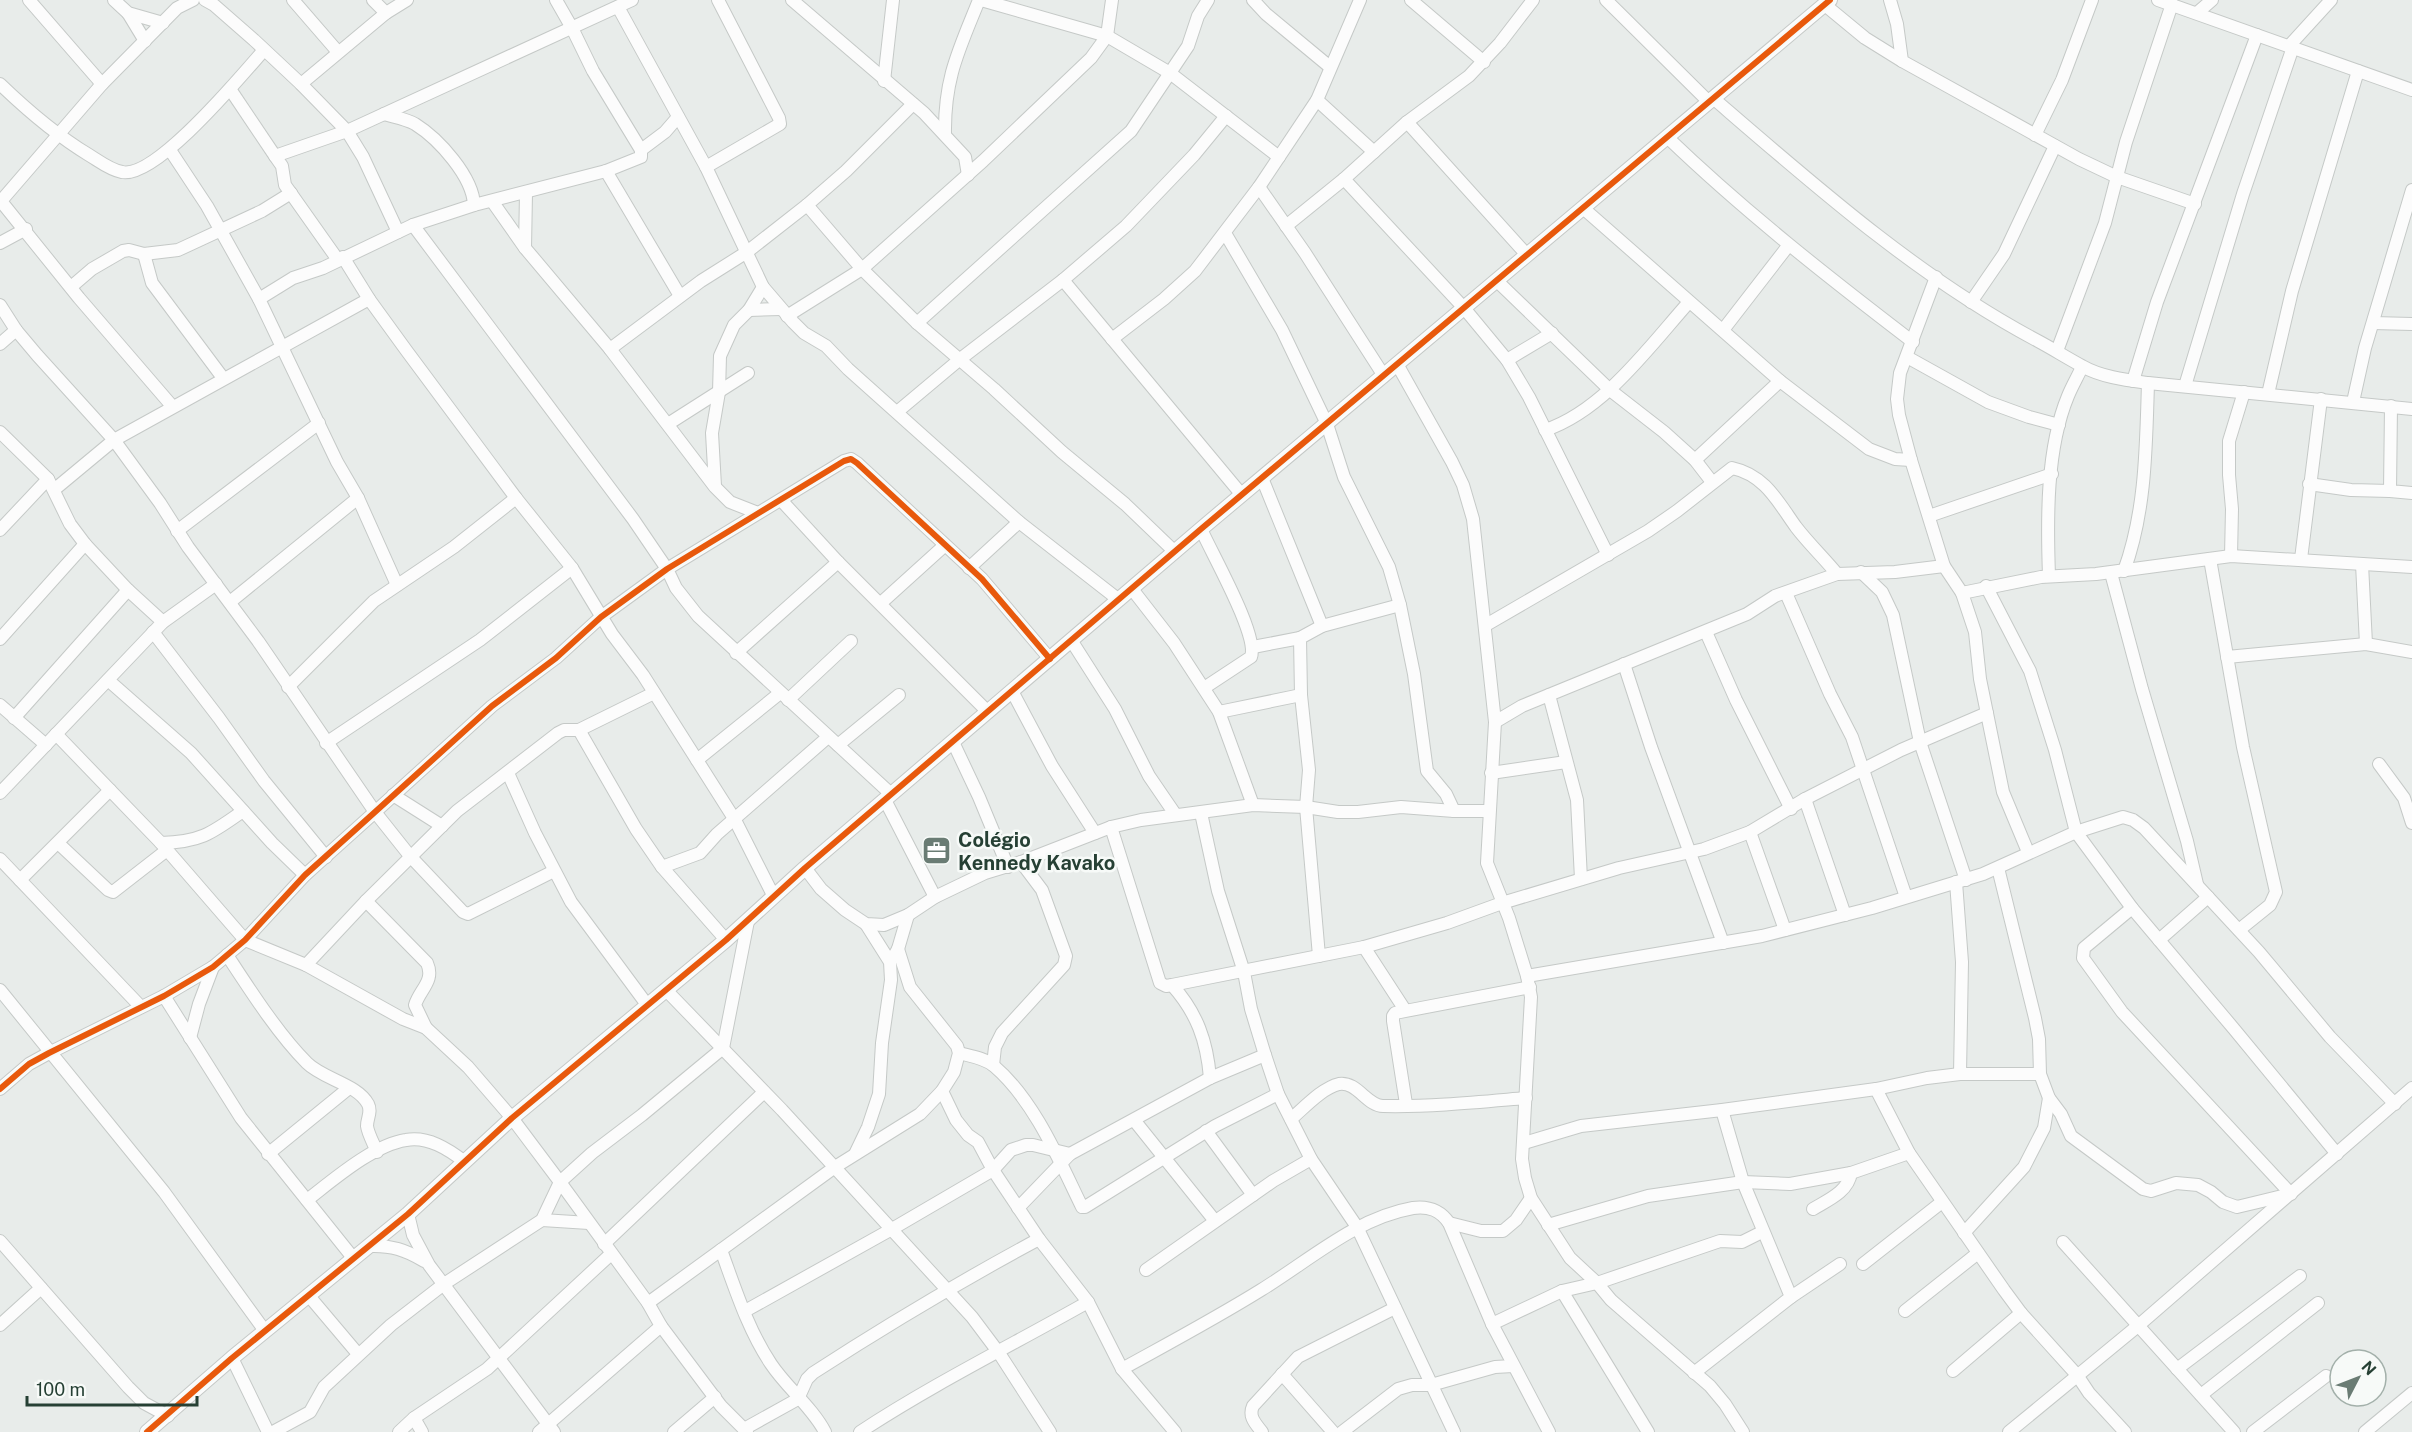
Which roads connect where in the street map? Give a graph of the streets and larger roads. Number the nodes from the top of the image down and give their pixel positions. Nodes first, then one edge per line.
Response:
1 (29, 0) edge
2 (114, 0) edge
3 (193, 0) edge
4 (293, 0) edge
5 (373, 0) edge
6 (407, 0) edge
7 (556, 0) edge
8 (632, 0) edge
9 (717, 0) edge
10 (792, 0) edge
11 (894, 0) edge
12 (980, 0) edge
13 (1112, 0) edge
14 (1208, 0) edge
15 (1253, 0) edge
16 (1360, 0) edge
17 (1411, 0) edge
18 (1533, 0) edge
19 (1606, 0) edge
20 (1890, 0) edge
21 (2092, 0) edge
22 (2158, 0) edge
23 (2212, 0) edge
24 (2331, 0) edge
25 (211, 2) edge
26 (1828, 2) edge
27 (179, 4) edge
28 (2172, 4) junction
29 (618, 8) junction
30 (128, 13) junction
31 (386, 13) junction
32 (2197, 13) junction
33 (163, 22) junction
34 (572, 28) junction
35 (2257, 35) junction
36 (1107, 36) junction
37 (145, 40) junction
38 (2291, 47) junction
39 (264, 50) junction
40 (338, 52) junction
41 (1902, 61) junction
42 (1484, 62) junction
43 (1330, 68) junction
44 (2358, 70) junction
45 (1170, 73) junction
46 (884, 81) junction
47 (0, 84) edge
48 (102, 84) junction
49 (301, 84) junction
50 (2410, 85) edge
51 (230, 89) junction
52 (1317, 100) junction
53 (1711, 100) junction
54 (913, 104) junction
55 (384, 114) junction
56 (1226, 116) junction
57 (678, 117) junction
58 (1407, 122) junction
59 (347, 131) junction
60 (945, 135) junction
61 (2035, 135) junction
62 (58, 136) junction
63 (1667, 137) junction
64 (2055, 147) junction
65 (170, 150) junction
66 (641, 150) junction
67 (1374, 152) junction
68 (275, 156) junction
69 (965, 157) junction
70 (1279, 157) junction
71 (983, 161) junction
72 (706, 167) junction
73 (606, 171) junction
74 (968, 175) junction
75 (2117, 177) junction
76 (1344, 179) junction
77 (1259, 187) junction
78 (2412, 190) edge
79 (291, 193) junction
80 (526, 193) junction
81 (1, 200) edge
82 (492, 201) junction
83 (2195, 204) junction
84 (474, 205) junction
85 (807, 205) junction
86 (1583, 208) junction
87 (413, 225) junction
88 (1286, 226) junction
89 (26, 229) junction
90 (220, 230) junction
91 (398, 232) junction
92 (1225, 233) junction
93 (2399, 237) junction
94 (2412, 239) edge
95 (0, 243) edge
96 (1788, 246) junction
97 (525, 248) junction
98 (747, 252) junction
99 (144, 254) junction
100 (1527, 255) junction
101 (341, 259) junction
102 (862, 269) junction
103 (1936, 277) junction
104 (1063, 280) junction
105 (1497, 281) junction
106 (70, 286) junction
107 (763, 287) junction
108 (680, 296) junction
109 (259, 299) junction
110 (369, 299) junction
111 (1689, 302) junction
112 (1971, 302) junction
113 (0, 305) edge
114 (1464, 308) junction
115 (749, 310) junction
116 (784, 313) junction
117 (917, 323) junction
118 (2373, 323) junction
119 (2412, 324) edge
120 (16, 330) junction
121 (1723, 330) junction
122 (1552, 333) junction
123 (1112, 339) junction
124 (1913, 342) junction
125 (0, 344) edge
126 (282, 346) junction
127 (610, 349) junction
128 (2058, 351) junction
129 (1907, 357) junction
130 (959, 360) junction
131 (1507, 360) junction
132 (1397, 364) junction
133 (2082, 367) junction
134 (748, 373) dead end
135 (1384, 376) junction
136 (223, 378) junction
137 (1780, 381) junction
138 (2133, 381) junction
139 (2148, 383) junction
140 (2185, 386) junction
141 (1610, 390) junction
142 (719, 392) junction
143 (2244, 392) junction
144 (2268, 394) junction
145 (2321, 399) junction
146 (2353, 402) junction
147 (172, 406) junction
148 (2391, 406) junction
149 (2412, 409) edge
150 (897, 412) junction
151 (319, 423) junction
152 (668, 424) junction
153 (1327, 424) junction
154 (2059, 424) junction
155 (1545, 430) junction
156 (0, 432) edge
157 (114, 440) junction
158 (1695, 460) junction
159 (1911, 460) junction
160 (2052, 474) junction
161 (1262, 478) junction
162 (1712, 482) junction
163 (51, 484) junction
164 (2309, 484) junction
165 (715, 487) junction
166 (2390, 491) junction
167 (2412, 492) edge
168 (1242, 495) junction
169 (358, 498) junction
170 (516, 498) junction
171 (781, 500) junction
172 (730, 502) junction
173 (758, 513) junction
174 (1929, 516) junction
175 (1019, 522) junction
176 (733, 529) junction
177 (1201, 529) junction
178 (0, 530) edge
179 (177, 531) junction
180 (85, 544) junction
181 (944, 546) junction
182 (1175, 552) junction
183 (1608, 555) junction
184 (2231, 556) junction
185 (2210, 559) junction
186 (2301, 559) junction
187 (838, 562) junction
188 (2362, 564) junction
189 (1944, 566) junction
190 (2412, 567) edge
191 (572, 568) junction
192 (969, 568) junction
193 (667, 569) junction
194 (2124, 571) junction
195 (1861, 572) junction
196 (2111, 573) junction
197 (1837, 574) junction
198 (2049, 576) junction
199 (216, 584) junction
200 (397, 585) junction
201 (1986, 586) junction
202 (1132, 589) junction
203 (128, 590) junction
204 (1786, 593) junction
205 (1962, 593) junction
206 (1119, 600) junction
207 (230, 602) junction
208 (881, 603) junction
209 (1400, 605) junction
210 (601, 616) junction
211 (163, 622) junction
212 (1486, 625) junction
213 (1322, 626) junction
214 (153, 632) junction
215 (1706, 632) junction
216 (1300, 638) junction
217 (0, 639) edge
218 (1071, 640) junction
219 (851, 641) dead end
220 (2366, 644) junction
221 (1253, 646) junction
222 (2412, 652) edge
223 (736, 653) junction
224 (2227, 657) junction
225 (1050, 658) junction
226 (1624, 664) junction
227 (108, 680) junction
228 (288, 687) junction
229 (1204, 688) junction
230 (1012, 691) junction
231 (654, 693) junction
232 (899, 695) dead end
233 (1301, 695) junction
234 (1549, 695) junction
235 (784, 696) junction
236 (0, 705) edge
237 (988, 712) junction
238 (1219, 712) junction
239 (1987, 713) junction
240 (14, 718) junction
241 (1495, 722) junction
242 (579, 730) junction
243 (56, 734) junction
244 (828, 737) junction
245 (1920, 741) junction
246 (953, 742) junction
247 (326, 743) junction
248 (46, 745) junction
249 (838, 745) junction
250 (697, 760) junction
251 (1566, 762) junction
252 (2379, 764) dead end
253 (1863, 770) junction
254 (508, 773) junction
255 (1491, 773) junction
256 (110, 790) junction
257 (0, 793) edge
258 (393, 795) junction
259 (888, 797) junction
260 (1805, 799) junction
261 (1253, 805) junction
262 (1306, 807) junction
263 (1791, 808) junction
264 (243, 811) junction
265 (1454, 811) junction
266 (1488, 811) junction
267 (375, 812) junction
268 (1201, 813) junction
269 (1174, 814) junction
270 (735, 820) junction
271 (2412, 824) edge
272 (442, 826) junction
273 (1111, 827) junction
274 (1750, 832) junction
275 (2076, 832) junction
276 (1095, 833) junction
277 (58, 843) junction
278 (164, 847) junction
279 (2028, 852) junction
280 (1690, 853) junction
281 (410, 856) junction
282 (326, 857) junction
283 (0, 859) edge
284 (1021, 862) junction
285 (662, 867) junction
286 (1008, 867) junction
287 (805, 868) junction
288 (1998, 868) junction
289 (554, 871) junction
290 (305, 876) junction
291 (1581, 879) junction
292 (20, 880) junction
293 (1961, 881) junction
294 (2198, 886) junction
295 (774, 897) junction
296 (935, 897) junction
297 (1906, 897) junction
298 (2208, 897) junction
299 (366, 901) junction
300 (1502, 903) junction
301 (2132, 908) junction
302 (908, 915) junction
303 (1845, 915) junction
304 (748, 921) junction
305 (866, 924) junction
306 (1785, 930) junction
307 (2239, 930) junction
308 (245, 940) junction
309 (726, 940) junction
310 (2159, 940) junction
311 (1723, 943) junction
312 (1364, 947) junction
313 (898, 949) junction
314 (227, 955) junction
315 (1319, 956) junction
316 (890, 962) junction
317 (306, 965) junction
318 (213, 967) junction
319 (1244, 972) junction
320 (1529, 982) junction
321 (1172, 985) junction
322 (0, 990) edge
323 (666, 990) junction
324 (164, 996) junction
325 (648, 1006) junction
326 (141, 1007) junction
327 (1405, 1010) junction
328 (426, 1028) junction
329 (190, 1038) junction
330 (723, 1048) junction
331 (49, 1053) junction
332 (959, 1053) junction
333 (1265, 1055) junction
334 (988, 1062) junction
335 (1960, 1074) junction
336 (2040, 1074) junction
337 (1210, 1078) junction
338 (349, 1088) junction
339 (2412, 1088) edge
340 (0, 1089) edge
341 (1876, 1089) junction
342 (942, 1091) junction
343 (764, 1092) junction
344 (1278, 1094) junction
345 (1526, 1098) junction
346 (2049, 1098) junction
347 (1406, 1104) junction
348 (2395, 1104) junction
349 (1722, 1110) junction
350 (512, 1118) junction
351 (1291, 1119) junction
352 (1134, 1120) junction
353 (1206, 1131) junction
354 (1524, 1143) junction
355 (1053, 1151) junction
356 (377, 1152) junction
357 (856, 1153) junction
358 (1909, 1153) junction
359 (268, 1154) junction
360 (1070, 1154) junction
361 (2337, 1154) junction
362 (1166, 1158) junction
363 (1311, 1159) junction
364 (465, 1162) junction
365 (1060, 1163) junction
366 (835, 1167) junction
367 (993, 1170) junction
368 (1851, 1173) junction
369 (560, 1182) junction
370 (1743, 1182) junction
371 (2291, 1194) junction
372 (1253, 1195) junction
373 (1531, 1198) junction
374 (307, 1200) junction
375 (1942, 1202) junction
376 (1018, 1208) junction
377 (1813, 1209) dead end
378 (408, 1214) junction
379 (542, 1220) junction
380 (1215, 1221) junction
381 (589, 1223) junction
382 (1449, 1223) junction
383 (1548, 1225) junction
384 (1357, 1227) junction
385 (892, 1230) junction
386 (1762, 1232) junction
387 (1964, 1233) junction
388 (1038, 1239) junction
389 (0, 1241) edge
390 (2063, 1242) dead end
391 (369, 1246) junction
392 (608, 1249) junction
393 (721, 1250) junction
394 (1978, 1254) junction
395 (354, 1259) junction
396 (429, 1264) junction
397 (1840, 1264) dead end
398 (1863, 1264) dead end
399 (1146, 1270) dead end
400 (2300, 1276) dead end
401 (1597, 1282) junction
402 (444, 1284) junction
403 (41, 1288) junction
404 (947, 1289) junction
405 (1562, 1291) junction
406 (309, 1296) junction
407 (1791, 1297) junction
408 (1088, 1302) junction
409 (648, 1303) junction
410 (2318, 1304) dead end
411 (1395, 1308) junction
412 (745, 1311) junction
413 (1905, 1311) dead end
414 (2022, 1313) junction
415 (1492, 1324) junction
416 (0, 1325) edge
417 (2139, 1325) junction
418 (661, 1326) junction
419 (265, 1331) junction
420 (999, 1353) junction
421 (358, 1354) junction
422 (500, 1357) junction
423 (232, 1358) junction
424 (1512, 1366) junction
425 (1122, 1369) junction
426 (2177, 1369) junction
427 (1953, 1371) dead end
428 (1694, 1372) junction
429 (1282, 1374) junction
430 (2077, 1375) junction
431 (2326, 1376) dead end
432 (1431, 1385) junction
433 (2412, 1393) edge
434 (2201, 1395) junction
435 (715, 1397) junction
436 (798, 1399) junction
437 (168, 1416) junction
438 (414, 1418) junction
439 (1048, 1428) edge
440 (547, 1430) edge
441 (746, 1430) edge
442 (2012, 1431) edge
443 (147, 1432) edge
444 (268, 1432) edge
445 (273, 1432) edge
446 (399, 1432) edge
447 (422, 1432) edge
448 (674, 1432) edge
449 (825, 1432) edge
450 (860, 1432) edge
451 (1035, 1432) edge
452 (1175, 1432) edge
453 (1262, 1432) edge
454 (1333, 1432) edge
455 (1342, 1432) edge
456 (1454, 1432) edge
457 (1549, 1432) edge
458 (1648, 1432) edge
459 (1743, 1432) edge
460 (2125, 1432) edge
461 (2234, 1432) edge
462 (2253, 1432) edge
463 (2365, 1432) edge

1 - 48 street
2 - 30 street
3 - 27 street
4 - 40 street
5 - 31 street
6 - 31 street
7 - 34 street
8 - 29 street
9 - 72 street
10 - 46 street
11 - 46 street
12 - 36 street
12 - 60 street
13 - 36 street
14 - 45 street
15 - 43 street
16 - 43 street
17 - 42 street
18 - 42 street
19 - 53 street
20 - 41 street
21 - 61 street
22 - 28 street
23 - 32 street
24 - 38 street
25 - 39 street
26 - 41 street
26 - 53 street
27 - 33 street
28 - 32 street
28 - 75 street
29 - 34 street
29 - 57 street
30 - 33 street
30 - 37 street
31 - 40 street
32 - 35 street
33 - 37 street
34 - 55 street
34 - 66 street
35 - 38 street
35 - 83 street
36 - 45 street
36 - 71 street
37 - 48 street
38 - 44 street
38 - 140 street
39 - 49 street
39 - 51 street
40 - 49 street
41 - 61 street
42 - 58 street
43 - 52 street
44 - 50 street
44 - 144 street
45 - 56 street
45 - 117 street
46 - 54 street
47 - 62 street
48 - 62 street
49 - 59 street
51 - 65 street
51 - 68 street
52 - 67 street
52 - 70 street
53 - 63 street
53 - 103 street
54 - 60 street
54 - 85 street
55 - 59 street
55 - 84 street
56 - 70 street
56 - 104 street
57 - 66 street
57 - 72 street
58 - 67 street
58 - 100 street
59 - 68 street
59 - 91 street
60 - 69 street
61 - 64 street
62 - 65 street
62 - 81 street
63 - 86 street
63 - 96 street
64 - 75 street
64 - 112 street
65 - 90 street
66 - 73 street
67 - 76 street
68 - 79 street
69 - 71 street
69 - 74 street
70 - 77 street
71 - 74 street
72 - 98 street
73 - 80 street
73 - 108 street
74 - 102 street
75 - 83 street
75 - 128 street
76 - 88 street
76 - 114 street
77 - 88 street
77 - 92 street
78 - 93 street
79 - 90 street
79 - 101 street
80 - 82 street
80 - 97 street
81 - 89 street
82 - 84 street
82 - 97 street
83 - 138 street
84 - 87 street
85 - 98 street
85 - 102 street
86 - 100 street
86 - 111 street
87 - 91 street
87 - 193 street
88 - 135 street
89 - 95 street
89 - 106 street
90 - 99 street
90 - 109 street
91 - 101 street
92 - 123 street
92 - 153 street
93 - 94 street
93 - 118 street
96 - 121 street
96 - 124 street
97 - 127 street
98 - 107 street
98 - 108 street
99 - 106 street
99 - 136 street
100 - 105 street
101 - 109 street
101 - 110 street
102 - 116 street
102 - 117 street
103 - 112 street
103 - 124 street
104 - 123 street
104 - 130 street
105 - 114 street
105 - 122 street
106 - 147 street
107 - 115 street
107 - 116 street
108 - 127 street
109 - 126 street
110 - 126 street
110 - 170 street
111 - 121 street
111 - 141 street
112 - 128 street
113 - 120 street
114 - 131 street
114 - 132 street
115 - 116 street
115 - 142 street
116 - 150 street
117 - 130 street
118 - 119 street
118 - 146 street
120 - 125 street
120 - 157 street
121 - 137 street
122 - 131 street
122 - 141 street
123 - 168 street
124 - 129 street
126 - 136 street
126 - 151 street
127 - 152 street
128 - 133 street
129 - 154 street
129 - 159 street
130 - 150 street
130 - 182 street
131 - 155 street
132 - 135 street
132 - 212 street
133 - 138 street
133 - 154 street
134 - 142 street
135 - 153 street
136 - 147 street
137 - 158 street
137 - 159 street
138 - 139 street
139 - 140 street
139 - 194 street
140 - 143 street
141 - 155 street
141 - 158 street
142 - 152 street
142 - 165 street
143 - 144 street
143 - 184 street
144 - 145 street
145 - 146 street
145 - 164 street
146 - 148 street
147 - 157 street
148 - 149 street
148 - 166 street
150 - 175 street
151 - 169 street
151 - 179 street
152 - 165 street
153 - 161 street
153 - 209 street
154 - 160 street
155 - 183 street
156 - 163 street
157 - 163 street
157 - 179 street
158 - 162 street
159 - 174 street
160 - 174 street
160 - 198 street
161 - 168 street
161 - 213 street
162 - 183 street
162 - 197 street
163 - 178 street
163 - 180 street
164 - 166 street
164 - 186 street
165 - 172 street
166 - 167 street
168 - 177 street
169 - 200 street
169 - 207 street
170 - 191 street
170 - 200 street
171 - 173 street
171 - 181 street
171 - 187 street
172 - 173 street
172 - 176 street
173 - 176 street
174 - 189 street
175 - 192 street
175 - 206 street
176 - 193 street
177 - 182 street
177 - 221 street
179 - 199 street
180 - 203 street
180 - 217 street
181 - 192 street
181 - 208 street
182 - 202 street
183 - 212 street
184 - 185 street
184 - 186 street
185 - 194 street
185 - 224 street
186 - 188 street
187 - 208 street
187 - 223 street
188 - 190 street
188 - 220 street
189 - 195 street
189 - 205 street
191 - 210 street
191 - 247 street
192 - 225 street
193 - 210 street
193 - 223 street
194 - 196 street
195 - 197 street
195 - 245 street
196 - 198 street
196 - 294 street
197 - 204 street
198 - 201 street
199 - 207 street
199 - 211 street
200 - 228 street
201 - 205 street
201 - 275 street
202 - 206 street
202 - 229 street
203 - 211 street
203 - 240 street
204 - 215 street
204 - 253 street
205 - 239 street
206 - 218 street
207 - 228 street
208 - 237 street
209 - 213 street
209 - 265 street
210 - 231 street
210 - 258 street
211 - 214 street
212 - 241 street
213 - 216 street
214 - 227 street
214 - 282 street
215 - 226 street
215 - 263 street
216 - 221 street
216 - 233 street
218 - 225 street
218 - 269 street
219 - 235 street
220 - 222 street
220 - 224 street
221 - 229 street
223 - 235 street
224 - 307 street
225 - 230 street
226 - 234 street
226 - 280 street
227 - 243 street
227 - 264 street
228 - 247 street
229 - 238 street
230 - 237 street
230 - 276 street
231 - 242 street
231 - 250 street
232 - 249 street
233 - 238 street
233 - 262 street
234 - 241 street
234 - 251 street
235 - 244 street
235 - 250 street
236 - 240 street
237 - 246 street
238 - 261 street
239 - 245 street
239 - 279 street
240 - 248 street
241 - 255 street
242 - 254 street
242 - 285 street
243 - 248 street
243 - 256 street
244 - 249 street
244 - 270 street
245 - 253 street
245 - 293 street
246 - 259 street
246 - 286 street
247 - 267 street
248 - 257 street
249 - 259 street
250 - 270 street
251 - 255 street
251 - 291 street
252 - 271 street
253 - 260 street
253 - 297 street
254 - 272 street
254 - 289 street
255 - 266 street
256 - 277 street
256 - 278 street
258 - 267 street
258 - 272 street
259 - 287 street
259 - 296 street
260 - 263 street
260 - 303 street
261 - 262 street
261 - 268 street
262 - 265 street
262 - 315 street
263 - 274 street
264 - 278 street
264 - 290 street
265 - 266 street
266 - 300 street
267 - 281 street
267 - 282 street
268 - 269 street
268 - 319 street
269 - 273 street
270 - 285 street
270 - 295 street
272 - 281 street
273 - 276 street
273 - 321 street
274 - 280 street
274 - 306 street
275 - 279 street
275 - 294 street
275 - 301 street
276 - 284 street
277 - 278 street
277 - 292 street
278 - 308 street
279 - 288 street
280 - 291 street
280 - 311 street
281 - 289 street
281 - 299 street
282 - 290 street
283 - 292 street
284 - 286 street
284 - 334 street
285 - 309 street
286 - 296 street
287 - 295 street
287 - 305 street
288 - 293 street
288 - 336 street
289 - 325 street
290 - 308 street
291 - 300 street
292 - 326 street
293 - 297 street
293 - 335 street
294 - 298 street
295 - 304 street
296 - 302 street
297 - 303 street
298 - 307 street
298 - 310 street
299 - 317 street
299 - 328 street
300 - 312 street
300 - 320 street
301 - 310 street
301 - 371 street
302 - 305 street
302 - 313 street
303 - 306 street
304 - 309 street
304 - 330 street
305 - 316 street
306 - 311 street
307 - 348 street
308 - 314 street
308 - 317 street
309 - 323 street
310 - 361 street
311 - 320 street
312 - 315 street
312 - 327 street
313 - 316 street
313 - 332 street
314 - 318 street
314 - 338 street
315 - 319 street
316 - 357 street
317 - 328 street
318 - 324 street
318 - 329 street
319 - 321 street
319 - 333 street
320 - 327 street
320 - 345 street
321 - 337 street
322 - 331 street
323 - 325 street
323 - 330 street
324 - 326 street
324 - 329 street
325 - 350 street
326 - 331 street
327 - 347 street
328 - 350 street
329 - 359 street
330 - 343 street
330 - 369 street
331 - 340 street
331 - 419 street
332 - 334 street
332 - 342 street
333 - 337 street
333 - 344 street
334 - 355 street
335 - 336 street
335 - 341 street
336 - 346 street
337 - 352 street
338 - 356 street
338 - 359 street
339 - 348 street
341 - 349 street
341 - 358 street
342 - 357 street
342 - 367 street
343 - 366 street
343 - 392 street
344 - 351 street
344 - 353 street
345 - 347 street
345 - 354 street
346 - 371 street
346 - 387 street
347 - 351 street
348 - 361 street
349 - 354 street
349 - 370 street
350 - 364 street
350 - 369 street
351 - 363 street
352 - 360 street
352 - 362 street
353 - 362 street
353 - 372 street
354 - 373 street
355 - 360 street
355 - 365 street
355 - 367 street
356 - 364 street
356 - 374 street
357 - 366 street
358 - 368 street
358 - 375 street
359 - 374 street
360 - 365 street
361 - 371 street
362 - 365 street
362 - 380 street
363 - 372 street
363 - 384 street
364 - 378 street
365 - 376 street
366 - 385 street
366 - 393 street
367 - 376 street
367 - 385 street
368 - 370 street
368 - 377 street
369 - 379 street
369 - 381 street
370 - 383 street
370 - 386 street
371 - 417 street
372 - 380 street
373 - 382 street
373 - 383 street
374 - 395 street
375 - 387 street
375 - 398 street
376 - 388 street
378 - 391 street
378 - 396 street
379 - 381 street
379 - 402 street
380 - 399 street
381 - 392 street
382 - 384 street
382 - 415 street
383 - 401 street
384 - 411 street
384 - 425 street
385 - 404 street
385 - 412 street
386 - 401 street
386 - 407 street
387 - 394 street
388 - 404 street
388 - 408 street
389 - 403 street
390 - 417 street
391 - 395 street
391 - 396 street
392 - 409 street
392 - 422 street
393 - 409 street
393 - 412 street
394 - 413 street
394 - 414 street
395 - 406 street
396 - 402 street
397 - 407 street
400 - 426 street
401 - 405 street
401 - 428 street
402 - 421 street
402 - 422 street
403 - 416 street
403 - 437 street
404 - 420 street
404 - 436 street
405 - 415 street
405 - 458 street
406 - 419 street
406 - 421 street
407 - 428 street
408 - 420 street
408 - 425 street
409 - 418 street
410 - 434 street
411 - 429 street
411 - 432 street
412 - 436 street
414 - 427 street
414 - 430 street
415 - 424 street
417 - 426 street
417 - 430 street
418 - 435 street
418 - 440 street
419 - 423 street
420 - 439 street
420 - 450 street
421 - 445 street
422 - 438 street
422 - 440 street
423 - 437 street
423 - 444 street
424 - 432 street
424 - 457 street
425 - 452 street
426 - 434 street
428 - 459 street
429 - 453 street
429 - 454 street
430 - 442 street
430 - 460 street
431 - 462 street
432 - 455 street
432 - 456 street
433 - 463 street
434 - 461 street
435 - 441 street
435 - 448 street
436 - 441 street
436 - 449 street
437 - 443 street
438 - 446 street
438 - 447 street
439 - 451 street

